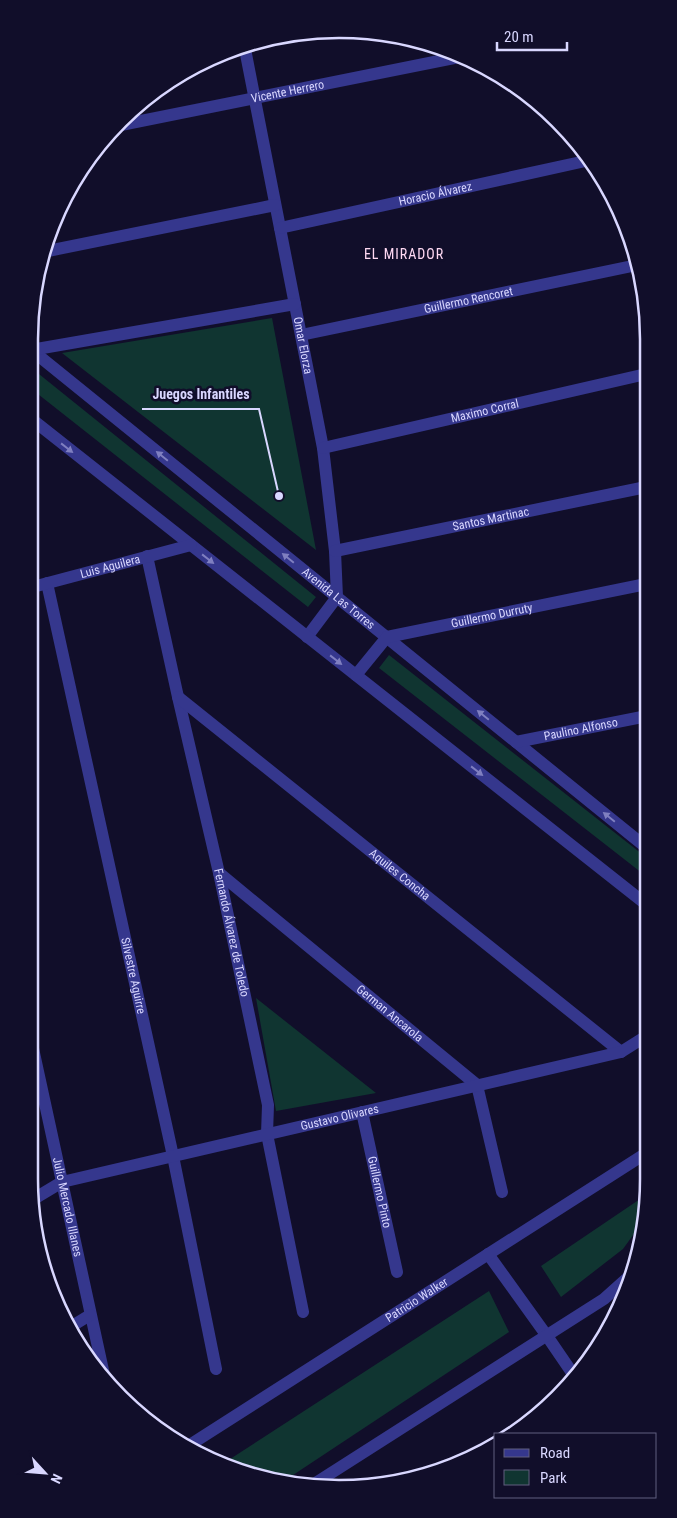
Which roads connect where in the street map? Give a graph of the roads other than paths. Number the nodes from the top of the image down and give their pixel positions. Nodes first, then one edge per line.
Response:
1 (246, 52) edge
2 (449, 58) edge
3 (254, 99) junction
4 (128, 124) edge
5 (582, 162) edge
6 (275, 205) junction
7 (280, 228) junction
8 (51, 250) edge
9 (630, 265) edge
10 (295, 304) junction
11 (301, 335) junction
12 (38, 348) edge
13 (38, 355) edge
14 (640, 375) edge
15 (38, 424) edge
16 (323, 448) junction
17 (640, 488) edge
18 (191, 545) junction
19 (335, 551) junction
20 (147, 556) junction
21 (47, 583) junction
22 (640, 585) edge
23 (38, 586) edge
24 (337, 597) junction
25 (307, 636) junction
26 (387, 637) junction
27 (356, 675) junction
28 (178, 697) junction
29 (640, 717) edge
30 (516, 742) junction
31 (640, 842) edge
32 (219, 873) junction
33 (640, 899) edge
34 (640, 1040) edge
35 (620, 1052) junction
36 (477, 1085) junction
37 (38, 1089) edge
38 (362, 1112) junction
39 (267, 1134) junction
40 (173, 1156) junction
41 (640, 1157) edge
42 (62, 1182) junction
43 (502, 1192) dead end
44 (38, 1196) edge
45 (488, 1254) junction
46 (397, 1272) dead end
47 (621, 1284) edge
48 (303, 1312) dead end
49 (90, 1315) junction
50 (75, 1324) edge
51 (547, 1336) junction
52 (102, 1365) edge
53 (216, 1370) dead end
54 (570, 1371) edge
55 (193, 1443) edge
56 (320, 1480) edge

1 - 3 street, Omar Elorza
2 - 3 street, Vicente Herrero
3 - 4 street, Vicente Herrero
3 - 6 street, Omar Elorza
5 - 7 street, Horacio Álvarez
6 - 7 street, Omar Elorza
6 - 8 street
7 - 10 street, Omar Elorza
9 - 11 street, Guillermo Rencoret
10 - 11 street, Omar Elorza
10 - 12 street
11 - 16 street, Omar Elorza
24 -> 13 street, Avenida Las Torres
14 - 16 street, Maximo Corral
15 -> 18 street
16 - 19 street, Omar Elorza
17 - 19 street, Santos Martinac
18 - 20 street, Luis Aguilera
18 -> 25 street
19 - 24 street, Omar Elorza
20 - 21 street, Luis Aguilera
20 - 28 street, Fernando Álvarez de Toledo
21 - 23 street, Luis Aguilera
21 - 40 street, Silvestre Aguirre
22 - 26 street, Guillermo Durruty
24 - 25 street
24 - 26 street, Avenida Las Torres
25 -> 27 street
26 - 27 street
30 -> 26 street, Avenida Las Torres
27 -> 33 street
28 - 32 street, Fernando Álvarez de Toledo
28 - 35 street, Aquiles Concha
29 - 30 street, Paulino Alfonso
31 -> 30 street, Avenida Las Torres
32 - 36 street, German Ancarola
32 - 39 street, Fernando Álvarez de Toledo
34 - 35 street, Gustavo Olivares
35 - 36 street, Gustavo Olivares
36 - 38 street, Gustavo Olivares
36 - 43 street
37 - 42 street, Julio Mercado Illanes
38 - 39 street, Gustavo Olivares
38 - 46 street, Guillermo Pinto
39 - 40 street, Gustavo Olivares
39 - 48 street, Fernando Álvarez de Toledo
40 - 42 street, Gustavo Olivares
40 - 53 street, Silvestre Aguirre
41 - 45 street, Patricio Walker
42 - 44 street, Gustavo Olivares
42 - 49 street, Julio Mercado Illanes
45 - 51 street
45 - 55 street, Patricio Walker
47 - 51 street
49 - 50 street
49 - 52 street, Julio Mercado Illanes
51 - 54 street
51 - 56 street

